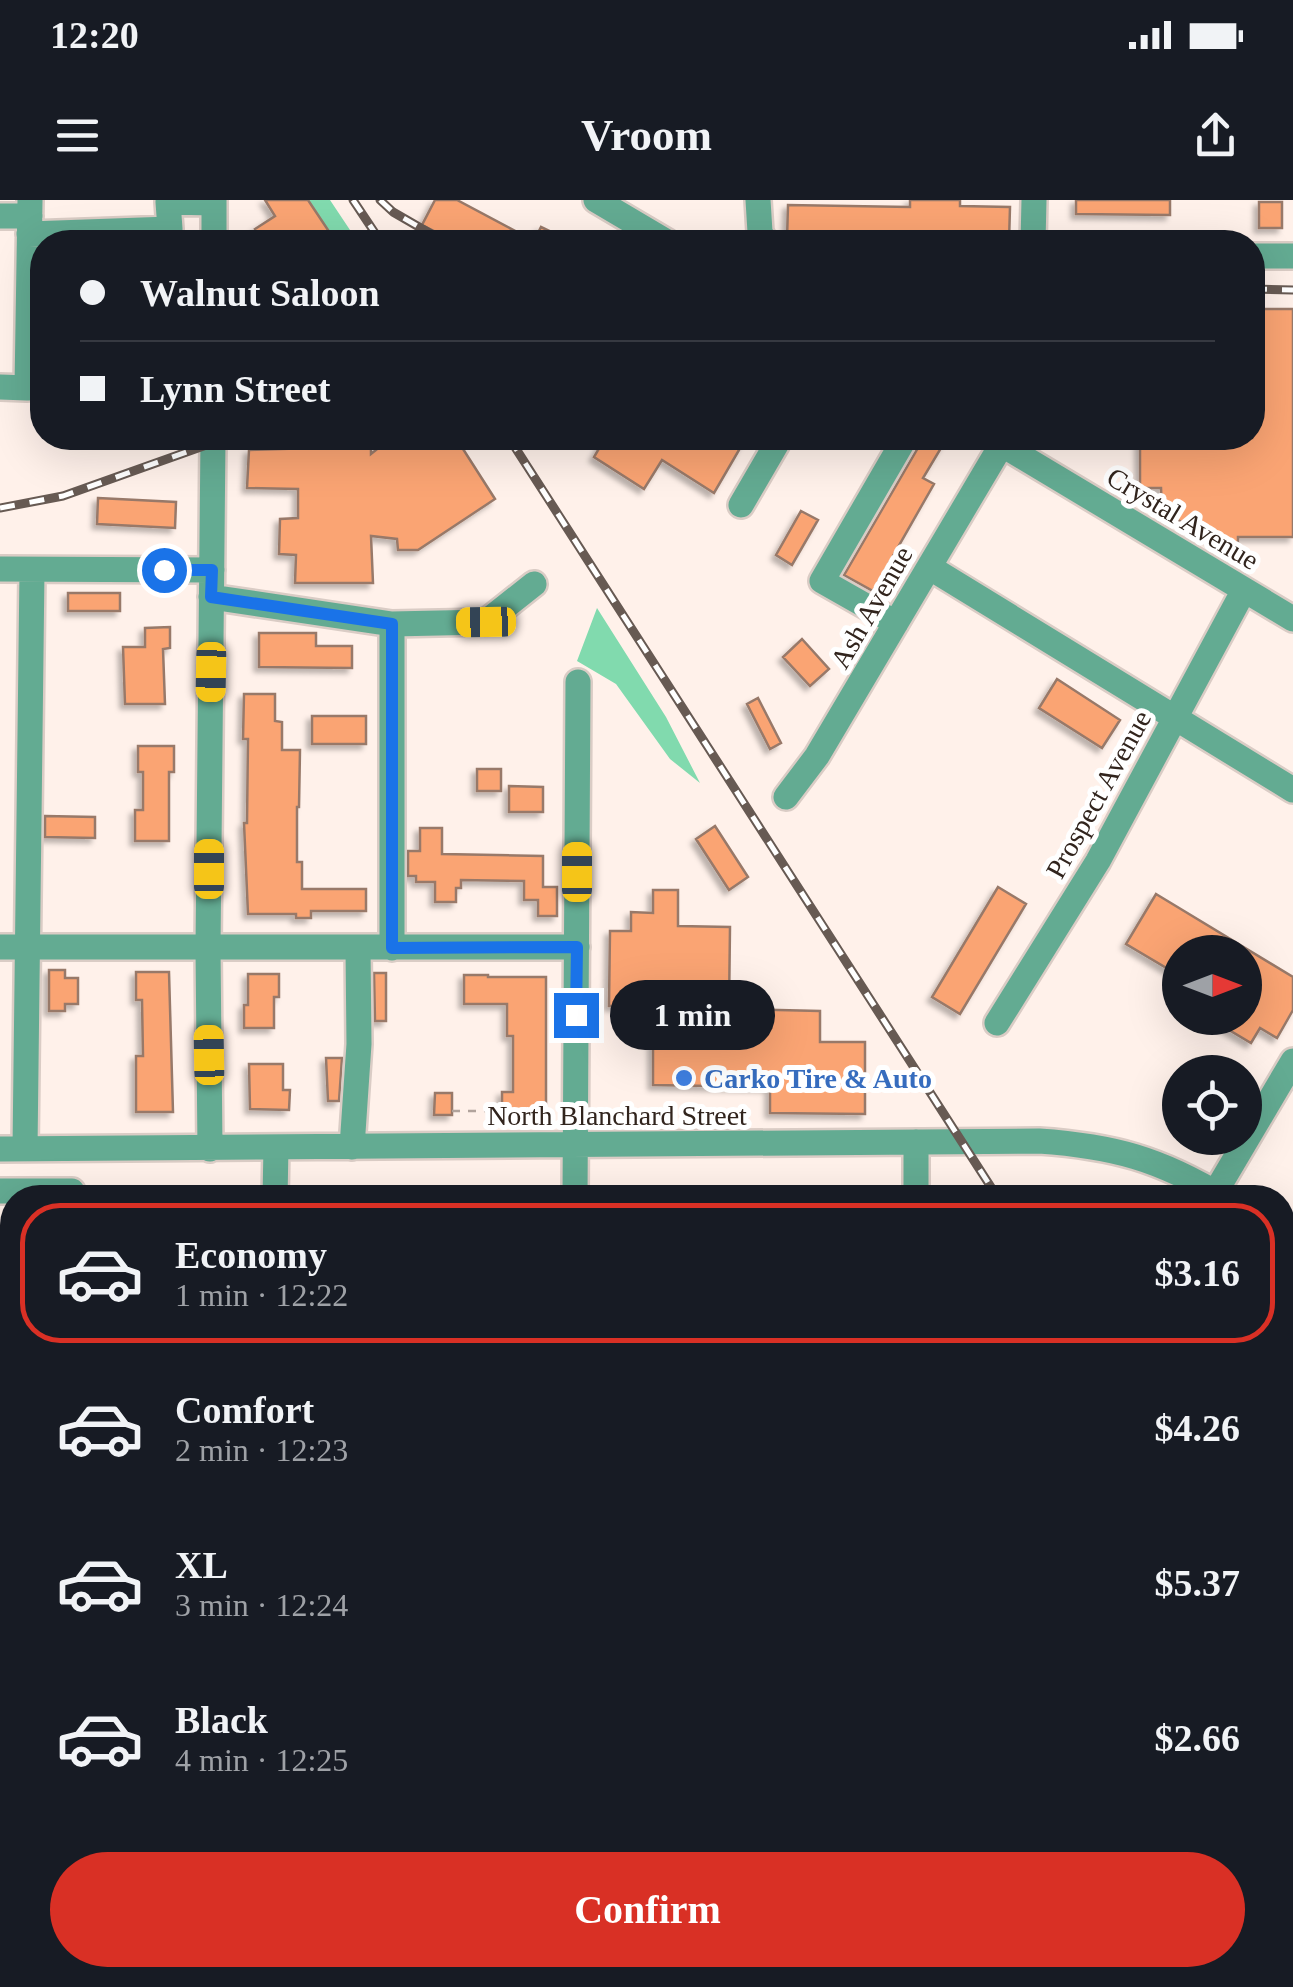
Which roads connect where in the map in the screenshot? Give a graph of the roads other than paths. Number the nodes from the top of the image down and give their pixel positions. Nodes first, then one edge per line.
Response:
1 (596, 200) edge
2 (758, 200) edge
3 (1034, 200) edge
4 (214, 202) edge
5 (0, 216) edge
6 (30, 217) edge
7 (214, 230) edge
8 (647, 230) edge
9 (760, 230) edge
10 (1033, 230) edge
11 (1265, 256) edge
12 (1293, 256) edge
13 (0, 387) edge
14 (30, 388) edge
15 (213, 450) edge
16 (773, 450) edge
17 (898, 450) edge
18 (992, 450) edge
19 (1012, 450) edge
20 (741, 504) dead end
21 (929, 567) junction
22 (0, 569) edge
23 (32, 570) junction
24 (212, 570) junction
25 (534, 584) dead end
26 (1244, 590) junction
27 (211, 597) junction
28 (1293, 619) edge
29 (896, 623) junction
30 (392, 624) junction
31 (578, 682) dead end
32 (1175, 716) junction
33 (1293, 790) edge
34 (786, 797) dead end
35 (13, 947) edge
36 (577, 947) junction
37 (208, 948) junction
38 (358, 948) junction
39 (392, 948) junction
40 (998, 1023) dead end
41 (1293, 1061) edge
42 (916, 1142) junction
43 (575, 1145) junction
44 (352, 1147) junction
45 (276, 1148) junction
46 (12, 1149) edge
47 (72, 1149) junction
48 (210, 1149) junction
49 (72, 1185) edge
50 (275, 1185) edge
51 (575, 1185) edge
52 (916, 1185) edge
53 (1197, 1185) edge
54 (1223, 1185) edge

1 - 8 street
2 - 9 street
3 - 10 street
4 - 6 street
4 - 7 street
5 - 6 street
11 - 12 street
13 - 14 street
15 - 24 street
16 - 20 street
17 - 29 street
18 - 21 street, Ash Avenue
19 - 26 street, Crystal Avenue
21 - 29 street, Ash Avenue
21 - 32 street
22 - 23 street
23 - 24 street
23 - 35 street
24 - 27 street
25 - 30 street
26 - 28 street, Crystal Avenue
26 - 32 street, Prospect Avenue
27 - 30 street
27 - 37 street
29 - 34 street, Ash Avenue
30 - 39 street
31 - 36 street
32 - 33 street
32 - 40 street, Prospect Avenue
35 - 37 street
35 - 46 street
36 - 39 street
36 - 43 street
37 - 38 street
37 - 48 street
38 - 39 street
38 - 44 street
41 - 54 street
42 - 43 street, North Blanchard Street
42 - 52 street
42 - 53 street, North Blanchard Street
43 - 44 street, North Blanchard Street
43 - 51 street
44 - 45 street, North Blanchard Street
45 - 48 street, North Blanchard Street
45 - 50 street
46 - 47 street, North Blanchard Street
47 - 48 street, North Blanchard Street
47 - 49 street

